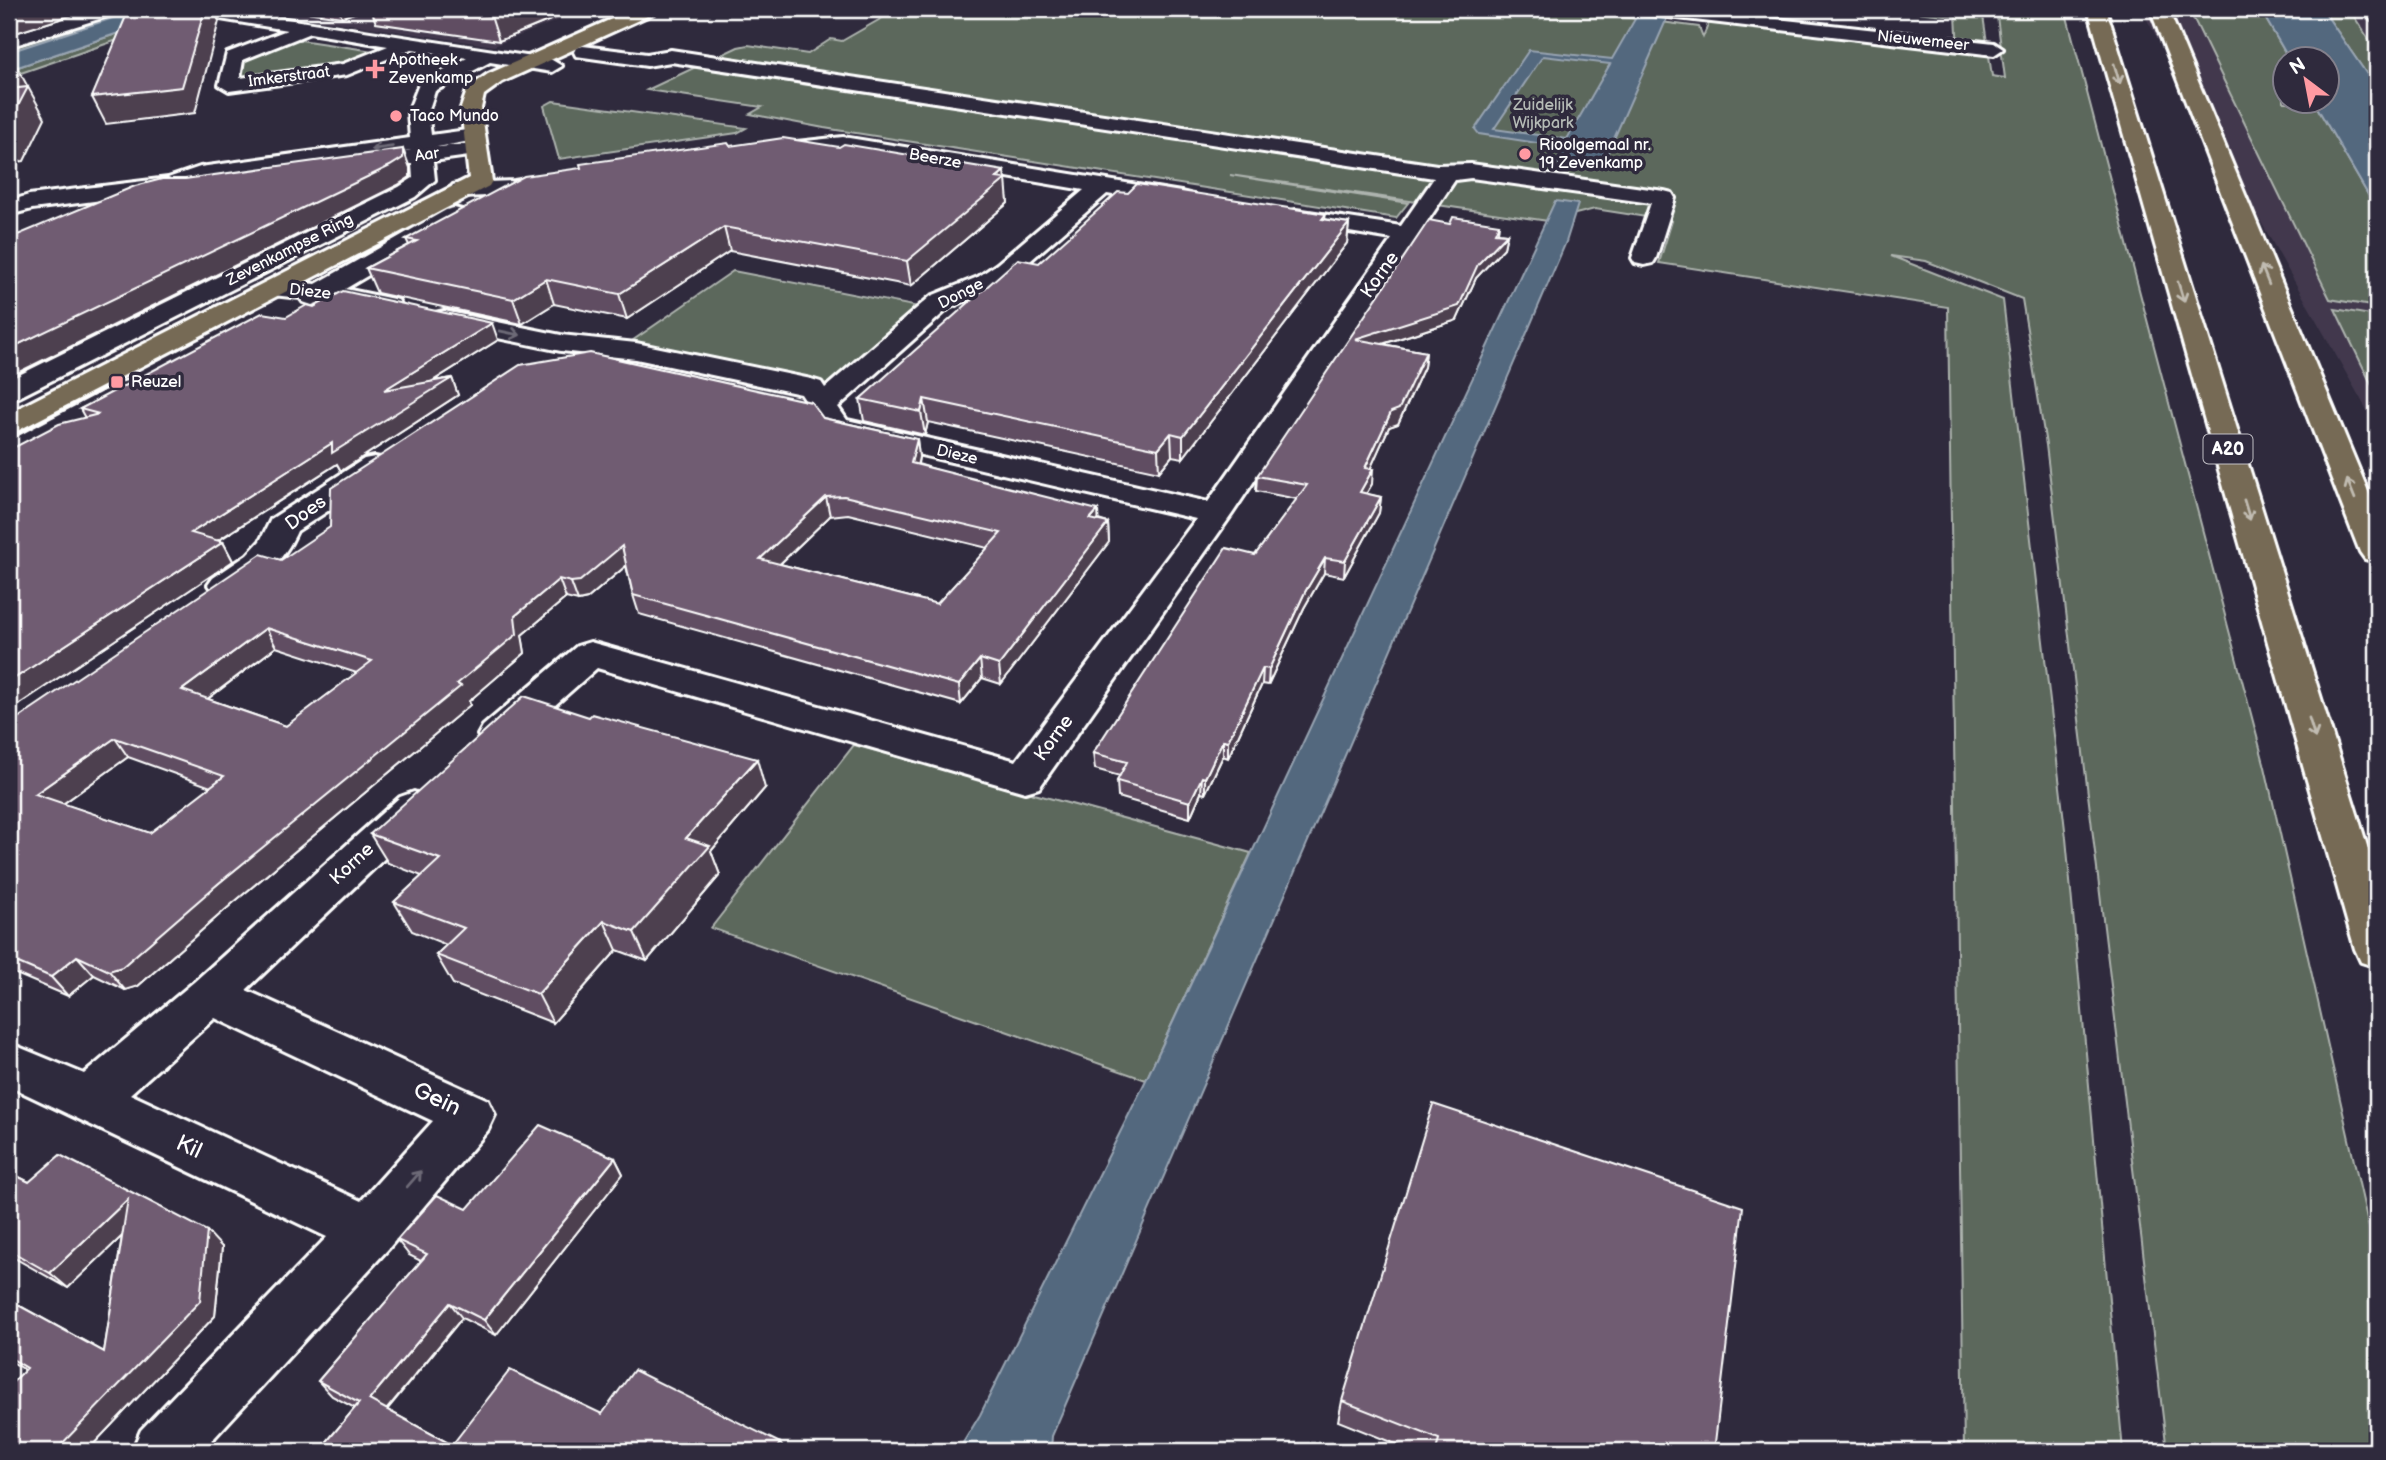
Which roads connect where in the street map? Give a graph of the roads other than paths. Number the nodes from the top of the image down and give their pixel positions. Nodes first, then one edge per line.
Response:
1 (112, 9) edge
2 (190, 9) edge
3 (626, 9) edge
4 (648, 9) edge
5 (1643, 9) edge
6 (2098, 9) edge
7 (2159, 9) edge
8 (2372, 9) edge
9 (2377, 16) edge
10 (365, 18) dead end
11 (308, 27) junction
12 (331, 31) junction
13 (9, 42) edge
14 (411, 43) junction
15 (1994, 49) dead end
16 (583, 52) dead end
17 (509, 59) junction
18 (552, 65) dead end
19 (450, 94) dead end
20 (462, 139) junction
21 (422, 149) junction
22 (740, 155) edge
23 (1456, 173) junction
24 (567, 180) edge
25 (1101, 187) junction
26 (514, 188) junction
27 (461, 190) junction
28 (1203, 202) edge
29 (9, 208) edge
30 (1270, 213) edge
31 (1408, 234) junction
32 (1644, 258) dead end
33 (330, 278) junction
34 (413, 292) edge
35 (439, 298) edge
36 (571, 337) junction
37 (527, 366) edge
38 (9, 391) edge
39 (823, 405) junction
40 (9, 424) edge
41 (399, 450) edge
42 (9, 453) edge
43 (1216, 514) junction
44 (2377, 552) edge
45 (202, 601) edge
46 (468, 761) edge
47 (437, 787) edge
48 (2377, 949) edge
49 (210, 995) junction
50 (9, 1064) edge
51 (90, 1099) junction
52 (369, 1231) junction
53 (162, 1451) edge

1 - 13 street
2 - 11 street
3 - 17 main road, Zevenkampse Ring
4 - 17 main road, Zevenkampse Ring
5 - 15 street, Nieuwemeer
6 -> 48 main road, A20
44 -> 7 main road
8 - 9 street
10 - 12 street
11 - 12 street
11 - 14 street, Imkerstraat
12 - 14 street
14 - 17 street
16 - 23 street
17 - 18 street
17 - 19 main road, Zevenkampse Ring
17 - 20 main road, Zevenkampse Ring
17 - 21 street, Zevenkampse Ring
20 - 21 street, Aar
20 - 27 main road, Zevenkampse Ring
21 - 29 street, Aar
21 - 38 street, Zevenkampse Ring
22 - 25 street, Beerze
23 - 31 street, Korne
23 - 32 street
24 - 26 street
25 - 28 street, Beerze
25 - 39 street, Donge
26 - 27 street
26 - 33 street, Zevenkampse Ring
27 - 33 main road, Zevenkampse Ring
30 - 31 street
31 - 43 street, Korne
33 - 34 street, Dieze
33 -> 36 street, Dieze
33 - 40 main road, Zevenkampse Ring
33 - 42 street, Zevenkampse Ring
35 - 36 street, Dieze
36 - 37 street
36 - 39 street, Dieze
39 - 43 street, Dieze
41 - 45 street, Does
43 - 46 street, Korne
47 - 49 street, Korne
49 - 51 street
52 -> 49 street, Gein
50 - 51 street, Kil
51 - 52 street, Kil
52 - 53 street, Gein

